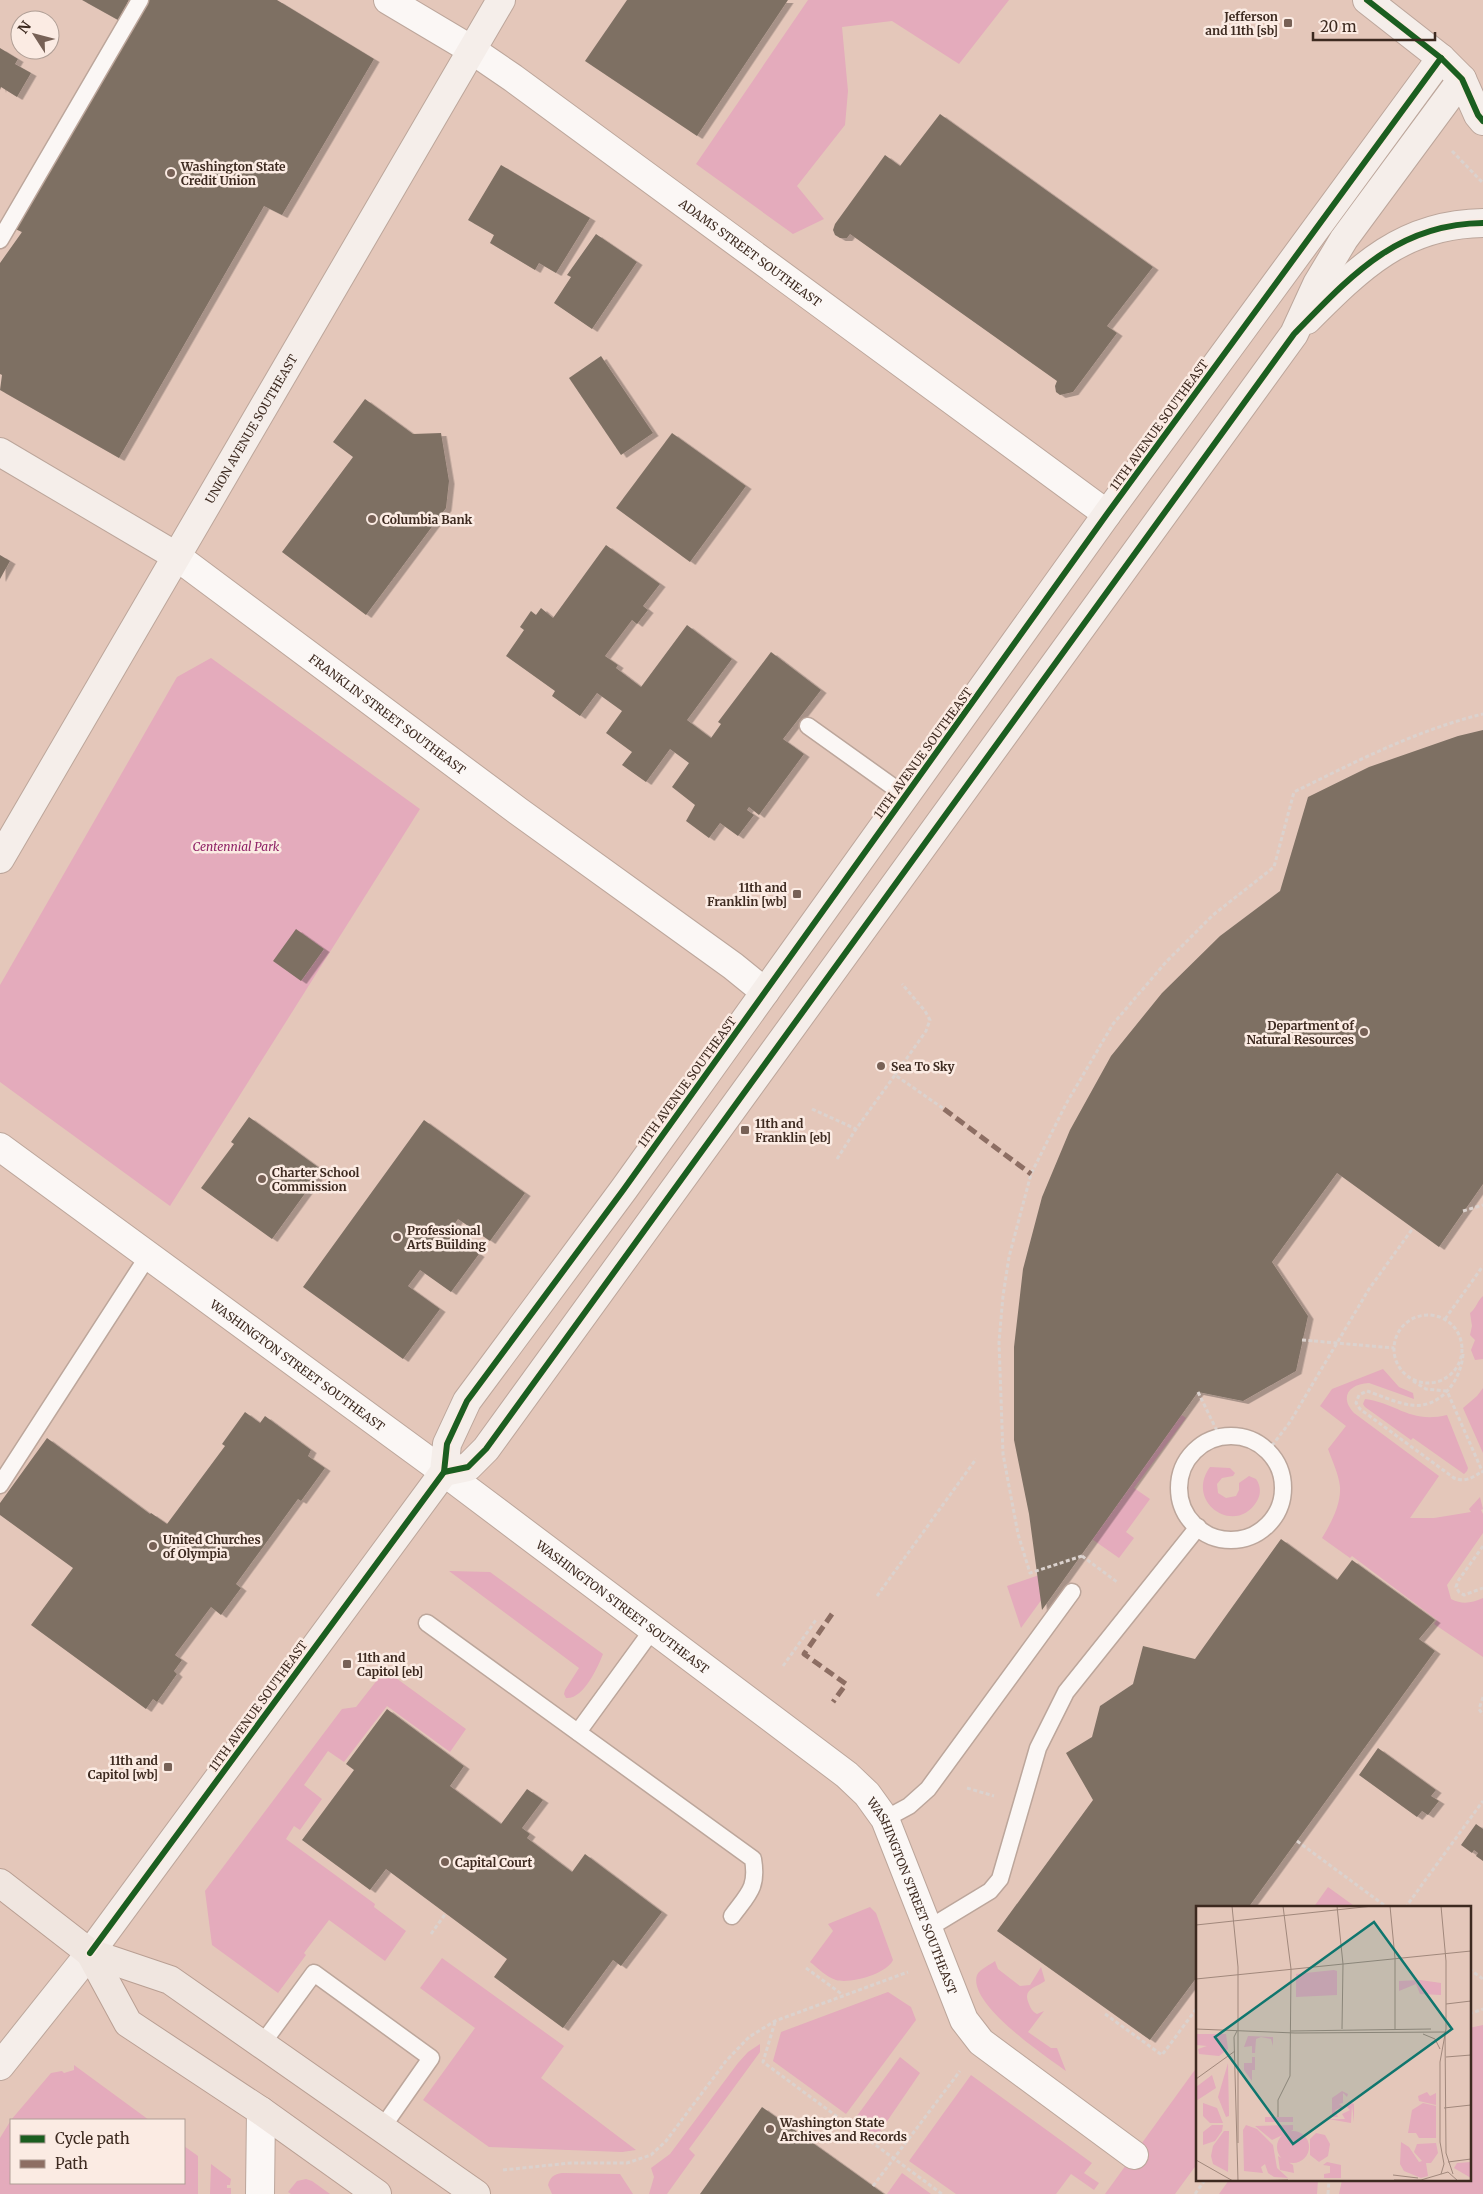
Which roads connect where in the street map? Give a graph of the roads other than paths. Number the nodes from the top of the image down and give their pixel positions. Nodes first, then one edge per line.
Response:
1 (140, 0) edge
2 (388, 0) edge
3 (501, 0) edge
4 (1368, 0) edge
5 (472, 50) junction
6 (1440, 58) junction
7 (1473, 80) edge
8 (1483, 121) edge
9 (1483, 223) edge
10 (0, 240) edge
11 (1294, 334) junction
12 (0, 452) edge
13 (1107, 514) junction
14 (176, 556) junction
15 (808, 726) dead end
16 (906, 796) junction
17 (0, 860) edge
18 (765, 992) junction
19 (0, 1147) edge
20 (148, 1256) junction
21 (444, 1472) junction
22 (0, 1486) edge
23 (1198, 1527) junction
24 (1072, 1592) dead end
25 (427, 1622) dead end
26 (653, 1629) junction
27 (578, 1732) junction
28 (885, 1819) junction
29 (0, 1883) edge
30 (732, 1916) dead end
31 (929, 1928) junction
32 (90, 1953) junction
33 (262, 2044) junction
34 (0, 2066) edge
35 (261, 2111) junction
36 (382, 2128) junction
37 (1134, 2154) dead end
38 (260, 2194) edge
39 (377, 2194) edge
40 (476, 2194) edge

1 - 10 lane
2 - 5 street, ADAMS STREET SOUTHEAST
3 - 5 street, UNION AVENUE SOUTHEAST
4 - 6 street
5 - 13 street, ADAMS STREET SOUTHEAST
5 - 14 street, UNION AVENUE SOUTHEAST
6 - 7 street
6 - 13 street, 11TH AVENUE SOUTHEAST
7 - 8 street
7 - 11 street
9 - 11 street
11 - 21 street
12 - 14 street, FRANKLIN STREET SOUTHEAST
13 - 16 street, 11TH AVENUE SOUTHEAST
14 - 17 street, UNION AVENUE SOUTHEAST
14 - 18 street, FRANKLIN STREET SOUTHEAST
15 - 16 lane
16 - 18 street, 11TH AVENUE SOUTHEAST
18 - 21 street, 11TH AVENUE SOUTHEAST
19 - 20 street, WASHINGTON STREET SOUTHEAST
20 - 21 street, WASHINGTON STREET SOUTHEAST
20 - 22 lane
21 - 26 street, WASHINGTON STREET SOUTHEAST
21 - 32 street, 11TH AVENUE SOUTHEAST
23 - 23 lane
23 - 31 lane
24 - 28 lane
25 - 27 lane
26 - 27 lane
26 - 28 street, WASHINGTON STREET SOUTHEAST
27 - 30 lane
28 - 31 street, WASHINGTON STREET SOUTHEAST
29 - 32 main road
31 - 37 street, WASHINGTON STREET SOUTHEAST
32 - 33 main road
32 - 34 street, 11TH AVENUE SOUTHEAST
32 - 35 main road
33 - 36 main road
33 - 36 lane
35 - 38 street
35 - 39 main road
36 - 40 main road

